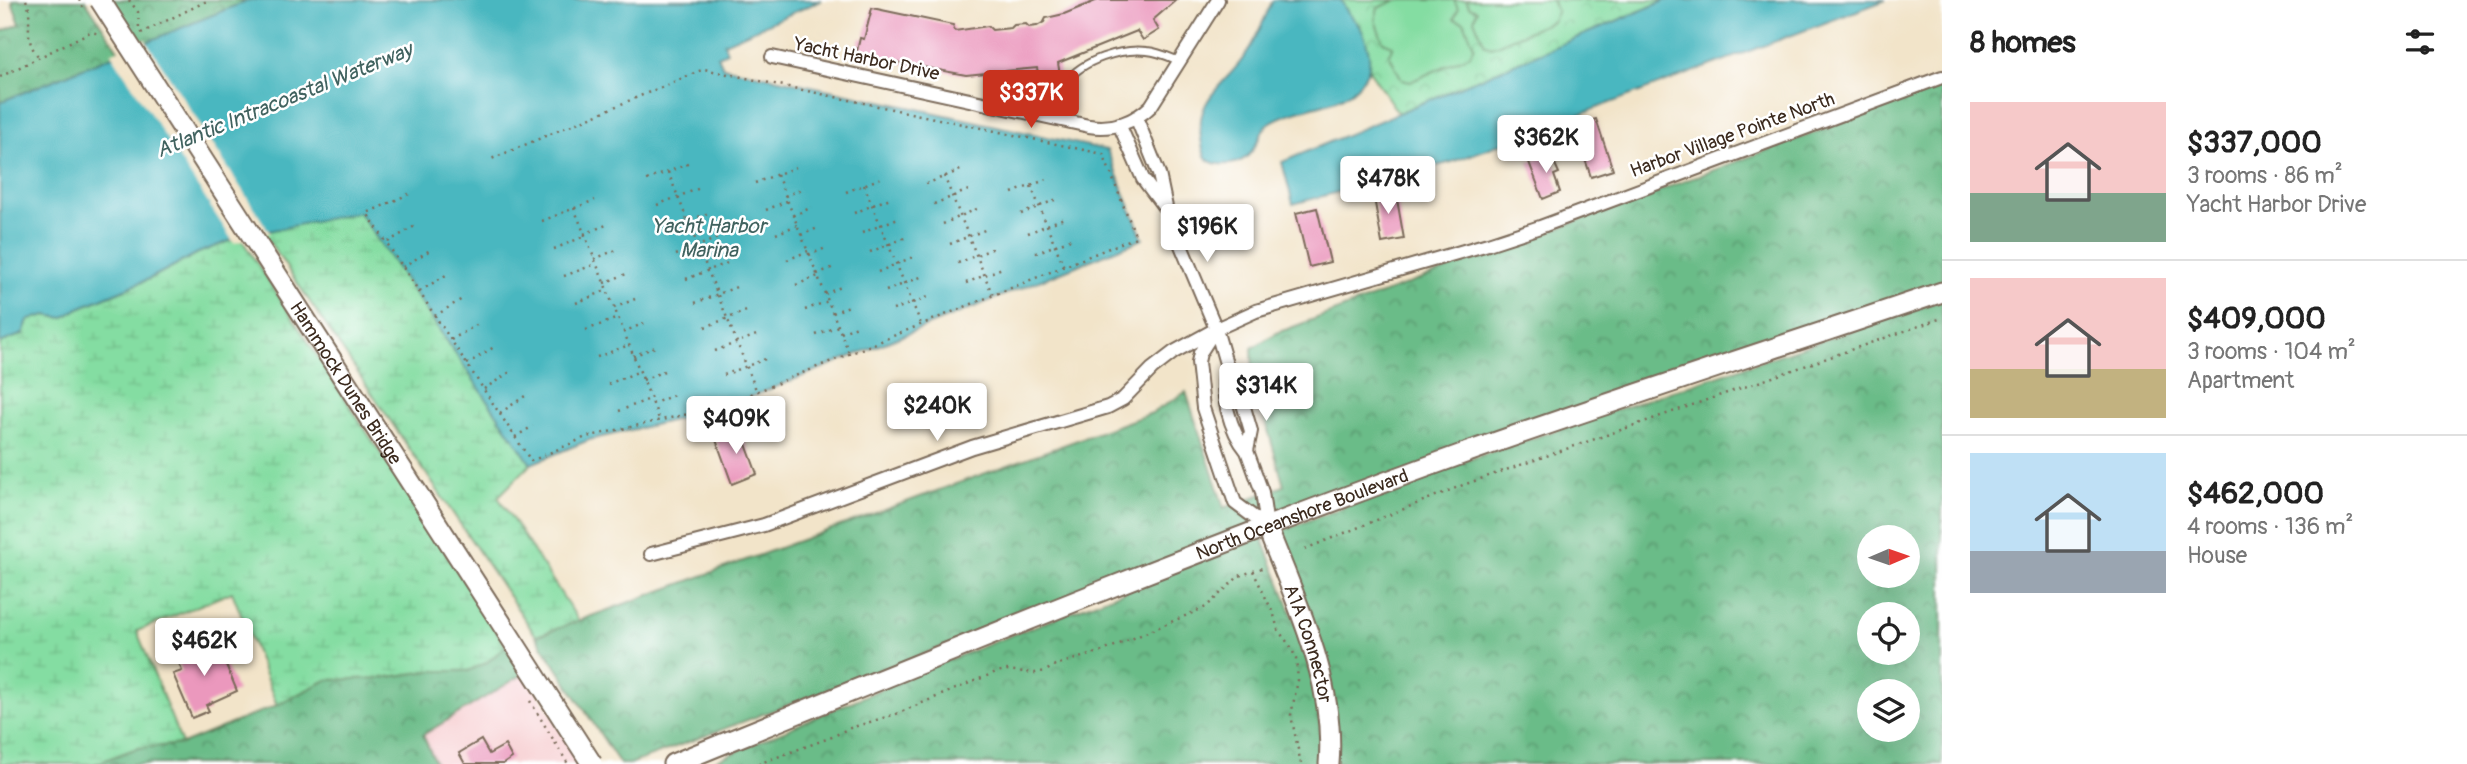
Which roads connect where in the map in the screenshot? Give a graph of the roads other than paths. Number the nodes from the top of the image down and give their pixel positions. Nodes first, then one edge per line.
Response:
1 (100, 0) edge
2 (1218, 0) edge
3 (772, 57) dead end
4 (1180, 61) junction
5 (1942, 77) edge
6 (1136, 117) junction
7 (1052, 118) junction
8 (1119, 124) junction
9 (1167, 212) junction
10 (1942, 292) edge
11 (1216, 328) junction
12 (1227, 367) junction
13 (1226, 401) junction
14 (1203, 408) junction
15 (1238, 440) junction
16 (1216, 449) junction
17 (1247, 451) junction
18 (1267, 527) junction
19 (651, 554) dead end
20 (592, 764) edge
21 (673, 764) edge
22 (1328, 764) edge

1 - 20 main road, Hammock Dunes Bridge, bridge
2 - 4 street, Yacht Harbor Drive
3 - 7 street, Yacht Harbor Drive
4 - 6 street, Yacht Harbor Drive
4 - 7 lane
5 - 11 street, Harbor Village Pointe North
6 - 8 street, Yacht Harbor Drive
6 - 9 street
7 - 8 street, Yacht Harbor Drive
8 - 9 street
9 - 11 street
10 - 18 main road, North Oceanshore Boulevard
11 - 12 street
11 - 14 street
11 - 19 street, Harbor Village Pointe North
12 - 13 street
12 - 17 street
13 - 14 street
13 - 15 street
14 - 16 street
15 - 16 street
15 - 17 street
16 - 18 street
17 - 18 street
18 - 21 main road, North Oceanshore Boulevard
18 - 22 main road, A1A Connector

